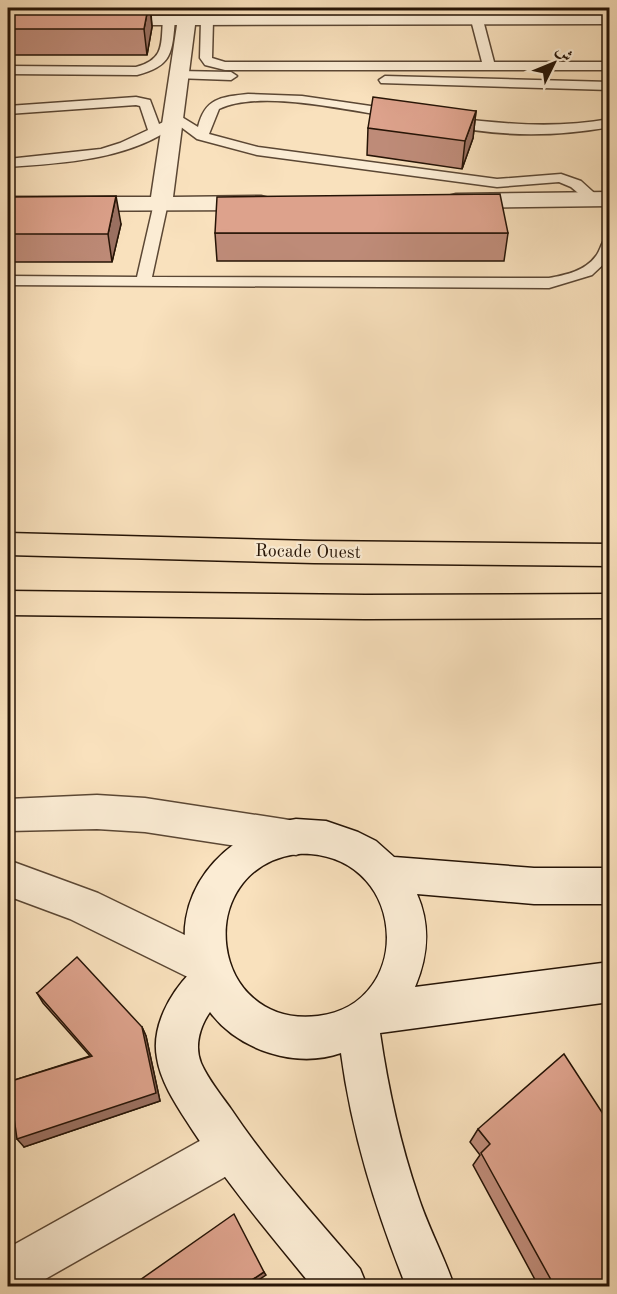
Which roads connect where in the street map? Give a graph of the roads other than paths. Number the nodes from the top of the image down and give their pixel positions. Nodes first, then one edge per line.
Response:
1 (523, 8) edge
2 (547, 19) junction
3 (609, 19) edge
4 (88, 20) edge
5 (188, 20) junction
6 (477, 20) junction
7 (489, 66) junction
8 (609, 66) edge
9 (8, 70) edge
10 (178, 75) junction
11 (346, 79) dead end
12 (370, 80) dead end
13 (609, 86) edge
14 (8, 110) edge
15 (410, 116) edge
16 (434, 119) edge
17 (609, 123) edge
18 (166, 124) junction
19 (202, 136) junction
20 (8, 163) edge
21 (602, 200) edge
22 (431, 201) edge
23 (278, 202) edge
24 (161, 203) junction
25 (8, 204) edge
26 (609, 242) edge
27 (144, 280) junction
28 (8, 281) edge
29 (8, 544) edge
30 (609, 555) edge
31 (8, 603) edge
32 (609, 606) edge
33 (8, 815) edge
34 (296, 838) junction
35 (386, 874) junction
36 (8, 878) edge
37 (609, 886) edge
38 (209, 973) junction
39 (609, 982) edge
40 (366, 1018) junction
41 (230, 1149) junction
42 (8, 1274) edge
43 (344, 1287) edge
44 (430, 1287) edge

1 - 2 street
2 - 3 street
2 - 6 street
4 - 5 street
5 - 6 street
5 - 7 lane
5 - 9 lane
5 - 10 street
6 - 7 lane
7 - 8 lane
10 - 11 lane
10 - 18 street
12 - 13 lane
14 - 18 lane
15 - 19 lane
16 - 17 lane
18 - 19 lane
18 - 20 lane
18 - 24 street
19 - 21 lane
21 - 22 street
23 - 24 street
24 - 25 street
24 - 27 lane
26 - 27 lane
27 - 28 lane
29 - 30 highway, Rocade Ouest
31 - 32 highway
33 - 34 street
34 - 35 street
34 - 38 street
35 - 37 street
35 - 40 street
36 - 38 street
38 - 40 street
38 - 41 street
39 - 40 street
40 - 44 street
41 - 42 street
41 - 43 street

